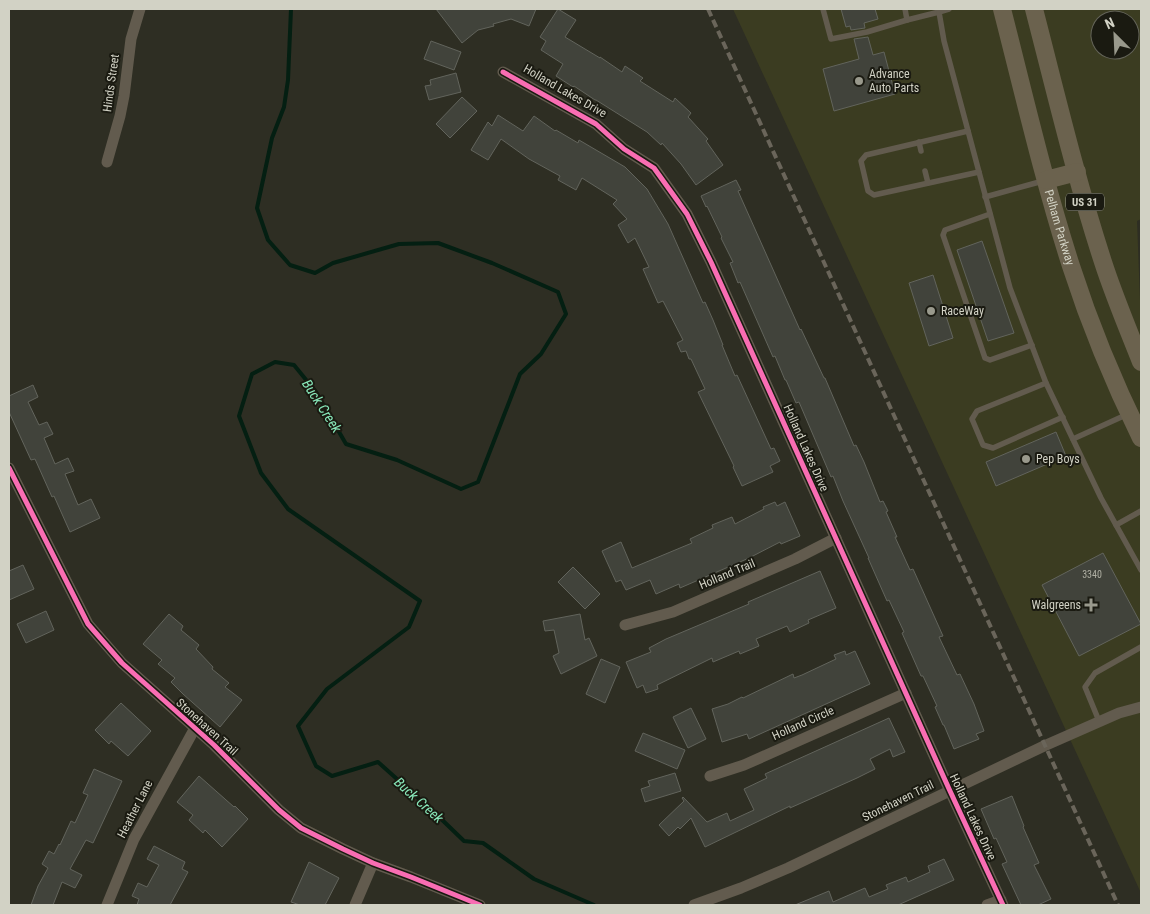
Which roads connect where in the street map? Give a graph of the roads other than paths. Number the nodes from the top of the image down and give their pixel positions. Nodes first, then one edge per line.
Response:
1 (140, 9) edge
2 (823, 9) edge
3 (905, 9) edge
4 (949, 9) edge
5 (1002, 9) edge
6 (1034, 9) edge
7 (939, 12) junction
8 (907, 20) junction
9 (504, 72) dead end
10 (968, 131) junction
11 (918, 142) junction
12 (920, 151) dead end
13 (107, 162) dead end
14 (925, 171) dead end
15 (979, 172) junction
16 (1077, 172) junction
17 (1046, 180) junction
18 (928, 183) junction
19 (985, 197) junction
20 (990, 214) junction
21 (1032, 345) junction
22 (1141, 362) edge
23 (1046, 383) junction
24 (1132, 408) edge
25 (1063, 417) junction
26 (1141, 438) edge
27 (1073, 439) junction
28 (9, 468) edge
29 (1141, 511) edge
30 (1116, 525) junction
31 (836, 538) junction
32 (1141, 570) edge
33 (625, 626) dead end
34 (1141, 647) edge
35 (906, 693) junction
36 (1141, 707) edge
37 (1100, 721) junction
38 (195, 728) junction
39 (710, 776) dead end
40 (950, 790) junction
41 (372, 862) junction
42 (1002, 902) edge
43 (107, 905) edge
44 (355, 905) edge
45 (480, 905) edge
46 (694, 905) edge
47 (987, 905) edge

1 - 13 street, Hinds Street
2 - 8 lane
3 - 8 lane
4 - 7 lane
5 - 17 main road, Pelham Parkway / US 31
6 - 16 main road, US 31
7 - 8 lane
7 - 10 lane
9 - 31 street, Holland Lakes Drive
10 - 11 lane
10 - 15 lane
11 - 12 lane
11 - 18 lane
14 - 18 lane
15 - 18 lane
15 - 19 lane
16 - 17 main road
16 - 22 main road, US 31
17 - 19 lane
17 - 24 main road, Pelham Parkway / US 31
19 - 20 lane
20 - 21 lane
20 - 21 lane
21 - 23 lane
23 - 25 lane
23 - 25 lane
24 - 26 main road, Pelham Parkway / US 31
24 - 27 lane
25 - 27 lane
27 - 30 lane
28 - 38 street, Stonehaven Trail
29 - 30 lane
30 - 32 lane
31 - 33 street, Holland Trail
31 - 35 street, Holland Lakes Drive
34 - 37 lane
35 - 39 street, Holland Circle
35 - 40 street, Holland Lakes Drive
36 - 37 street, Stonehaven Trail
37 - 40 street, Stonehaven Trail
38 - 41 street, Stonehaven Trail
38 - 43 street, Heather Lane
40 - 42 street, Holland Lakes Drive
40 - 46 street, Stonehaven Trail
41 - 44 street
41 - 45 street, Stonehaven Trail
42 - 47 street

